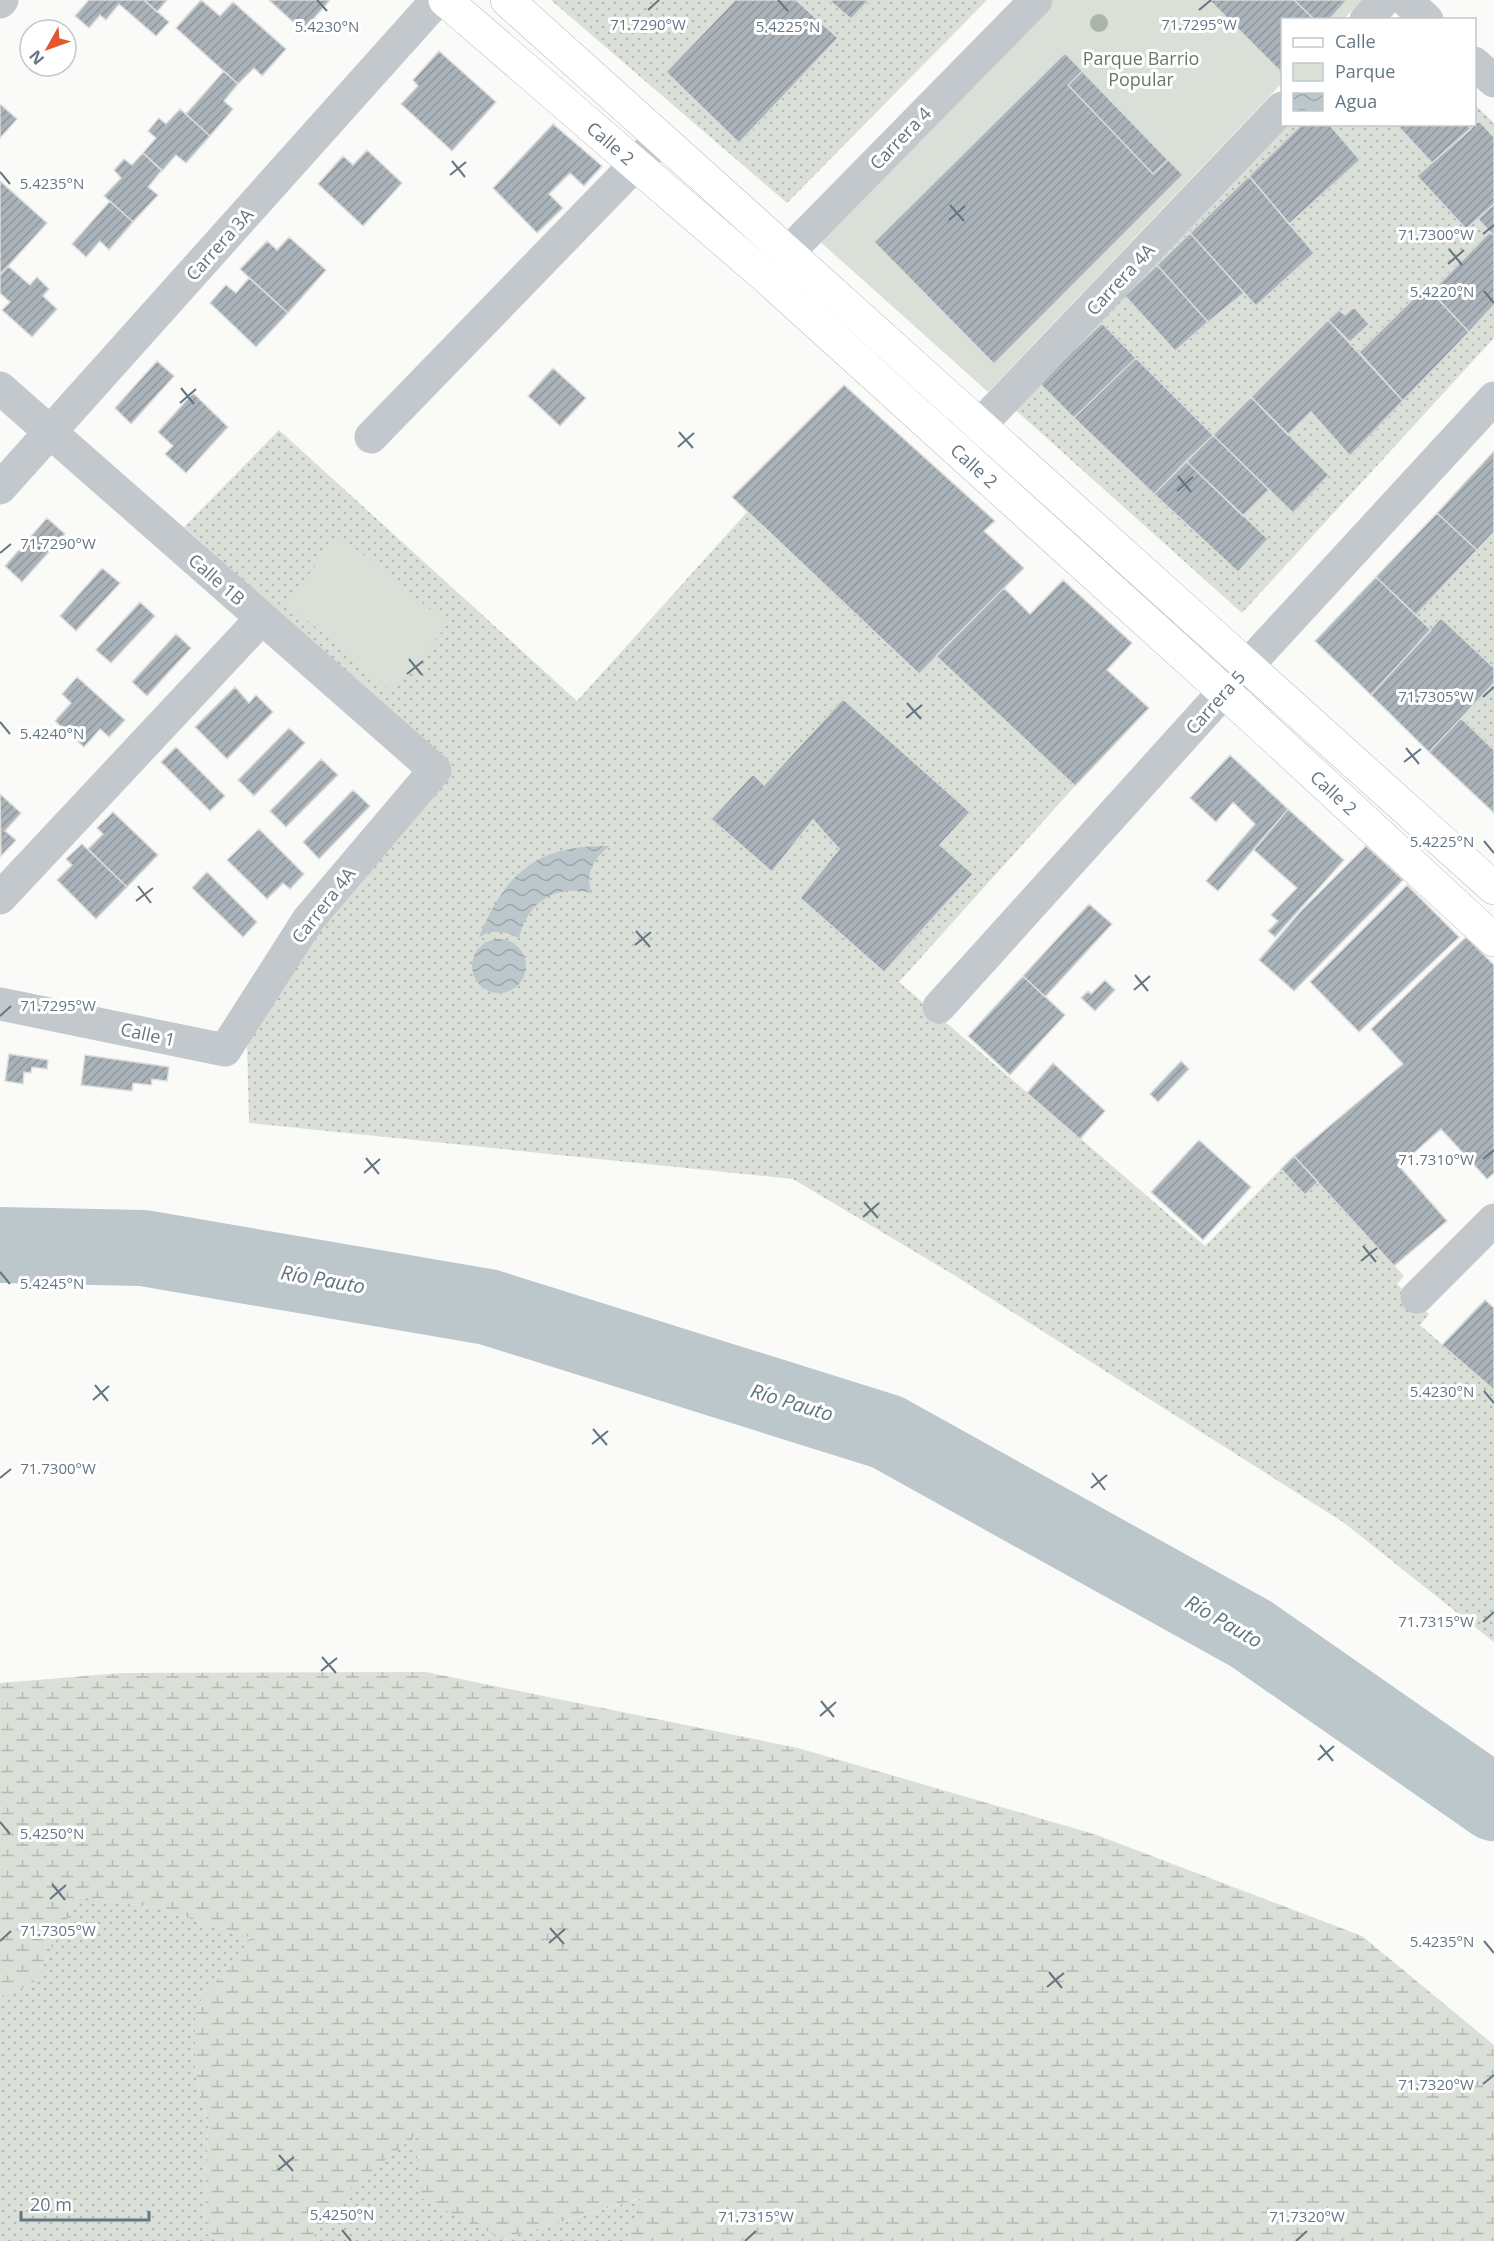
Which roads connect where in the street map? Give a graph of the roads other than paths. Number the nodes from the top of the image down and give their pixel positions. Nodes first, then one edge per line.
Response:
1 (437, 0) edge
2 (445, 0) edge
3 (1036, 0) edge
4 (1384, 0) edge
5 (1406, 0) edge
6 (521, 4) edge
7 (1368, 18) edge
8 (1425, 18) edge
9 (1476, 65) edge
10 (1494, 81) edge
11 (1281, 109) edge
12 (661, 138) junction
13 (636, 164) junction
14 (787, 252) junction
15 (765, 276) junction
16 (0, 388) edge
17 (1494, 399) edge
18 (981, 426) junction
19 (50, 432) junction
20 (371, 437) dead end
21 (957, 450) junction
22 (0, 488) edge
23 (262, 618) junction
24 (1247, 666) junction
25 (1224, 692) junction
26 (435, 770) joint
27 (1494, 888) edge
28 (0, 898) edge
29 (1494, 940) edge
30 (0, 1004) edge
31 (939, 1007) dead end
32 (225, 1050) joint
33 (1494, 1220) edge
34 (1417, 1297) dead end

1 - 19 street, Carrera 3A
2 - 13 street, Calle 2
3 - 14 street, Carrera 4
4 - 7 street
5 - 8 street
6 - 12 street, Calle 2
9 - 10 street
11 - 18 street, Carrera 4A
12 - 13 street
12 - 14 street, Calle 2
13 - 15 street, Calle 2
13 - 20 street
14 - 15 street, Carrera 4
14 - 18 street, Calle 2
15 - 21 street, Calle 2
16 - 19 street, Calle 1B
17 - 24 street, Carrera 5
18 - 21 street, Carrera 4A
18 - 24 street, Calle 2
19 - 22 street, Carrera 3A
19 - 23 street, Calle 1B
21 - 25 street, Calle 2
23 - 26 street, Calle 1B
23 - 28 street
24 - 25 street, Carrera 5
24 - 27 street, Calle 2
25 - 29 street, Calle 2
25 - 31 street, Carrera 5
26 - 32 street, Carrera 4A
30 - 32 street, Calle 1
33 - 34 street

